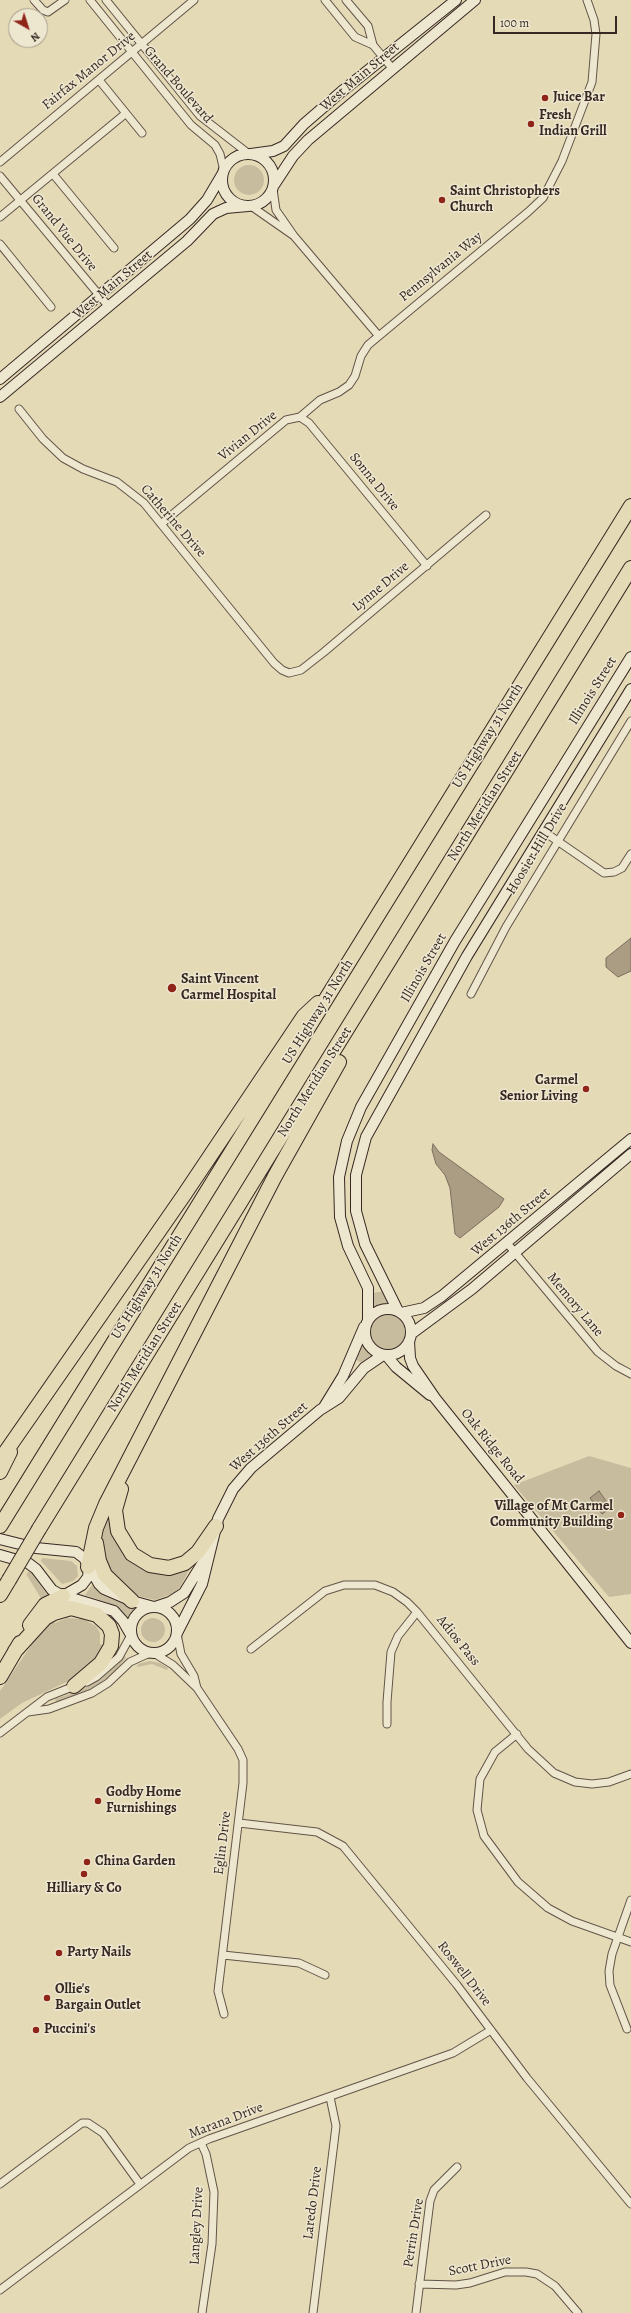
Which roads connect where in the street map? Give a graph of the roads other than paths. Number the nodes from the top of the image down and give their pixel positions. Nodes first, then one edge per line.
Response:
1 (34, 0) edge
2 (65, 0) edge
3 (90, 0) edge
4 (106, 0) edge
5 (194, 0) edge
6 (325, 0) edge
7 (346, 0) edge
8 (456, 0) edge
9 (475, 0) edge
10 (587, 0) edge
11 (142, 45) junction
12 (373, 45) junction
13 (133, 53) junction
14 (383, 58) junction
15 (392, 68) junction
16 (98, 80) junction
17 (126, 114) junction
18 (142, 133) dead end
19 (250, 154) junction
20 (0, 162) edge
21 (224, 172) junction
22 (53, 174) junction
23 (0, 176) edge
24 (273, 187) junction
25 (21, 200) junction
26 (249, 206) junction
27 (0, 217) edge
28 (294, 236) junction
29 (0, 244) edge
30 (114, 248) dead end
31 (100, 296) junction
32 (51, 307) dead end
33 (109, 307) junction
34 (378, 335) junction
35 (0, 378) edge
36 (0, 397) edge
37 (19, 409) dead end
38 (300, 417) junction
39 (631, 506) edge
40 (486, 515) dead end
41 (161, 524) junction
42 (427, 566) junction
43 (631, 568) edge
44 (631, 657) edge
45 (289, 673) joint
46 (631, 689) edge
47 (631, 721) edge
48 (543, 831) junction
49 (558, 839) junction
50 (631, 854) edge
51 (329, 994) junction
52 (471, 994) dead end
53 (359, 1012) junction
54 (631, 1139) edge
55 (631, 1154) edge
56 (507, 1244) junction
57 (515, 1252) junction
58 (399, 1312) junction
59 (367, 1321) junction
60 (410, 1338) junction
61 (385, 1355) junction
62 (631, 1374) edge
63 (435, 1398) junction
64 (322, 1409) junction
65 (15, 1441) junction
66 (134, 1451) junction
67 (0, 1460) edge
68 (0, 1472) edge
69 (2, 1522) edge
70 (216, 1526) junction
71 (95, 1533) junction
72 (0, 1539) edge
73 (208, 1554) junction
74 (0, 1555) edge
75 (89, 1567) junction
76 (0, 1595) edge
77 (64, 1596) junction
78 (132, 1601) junction
79 (155, 1607) junction
80 (417, 1612) junction
81 (177, 1633) junction
82 (131, 1635) junction
83 (631, 1643) edge
84 (251, 1649) dead end
85 (15, 1651) junction
86 (152, 1652) junction
87 (0, 1677) edge
88 (74, 1686) junction
89 (197, 1688) junction
90 (28, 1712) junction
91 (387, 1724) dead end
92 (0, 1733) edge
93 (517, 1734) junction
94 (631, 1774) edge
95 (239, 1823) junction
96 (631, 1900) edge
97 (618, 1938) junction
98 (631, 1942) edge
99 (222, 1955) junction
100 (325, 1975) dead end
101 (224, 2014) dead end
102 (627, 2029) dead end
103 (491, 2030) junction
104 (330, 2097) junction
105 (201, 2143) junction
106 (457, 2167) dead end
107 (0, 2184) edge
108 (140, 2184) junction
109 (631, 2204) edge
110 (419, 2284) junction
111 (0, 2290) edge
112 (202, 2313) edge
113 (313, 2313) edge
114 (416, 2313) edge
115 (578, 2313) edge

1 - 2 street
3 - 13 street, Grand Boulevard
4 - 11 street, Grand Boulevard
5 - 11 street, Fairfax Manor Drive
6 - 12 street
7 - 12 street
8 - 14 street, West Main Street
9 - 15 street, West Main Street
10 - 34 street, Pennsylvania Way
11 - 13 street, Fairfax Manor Drive
11 - 19 street, Grand Boulevard
12 - 14 street
13 - 16 street, Fairfax Manor Drive
13 - 21 street, Grand Boulevard
14 - 15 street
14 - 19 street, West Main Street
15 - 24 street, West Main Street
16 - 17 street
16 - 20 street, Fairfax Manor Drive
17 - 18 street
17 - 22 street
19 - 21 street
19 - 24 street
21 - 26 street
21 - 31 street, West Main Street
22 - 25 street
22 - 30 street
23 - 25 street, Grand Vue Drive
24 - 26 street
24 - 28 street
25 - 27 street
25 - 31 street, Grand Vue Drive
26 - 28 street
26 - 33 street, West Main Street
28 - 34 street
29 - 32 street
31 - 33 street, Grand Vue Drive
31 - 35 street, West Main Street
33 - 36 street, West Main Street
34 - 38 street, Vivian Drive
37 - 41 street, Catherine Drive
38 - 41 street, Vivian Drive
38 - 42 street, Sonna Drive
39 - 51 highway, US Highway 31 North
40 - 42 street, Lynne Drive
41 - 45 street, Catherine Drive
42 - 45 street, Lynne Drive
43 - 53 highway, North Meridian Street
44 - 59 street, Illinois Street
46 - 48 street
47 - 49 street, Hoosier Hill Drive
48 - 49 street
48 - 58 street
49 - 50 street
49 - 52 street, Hoosier Hill Drive
51 - 65 highway
51 - 69 highway, US Highway 31 North
53 - 66 highway
53 - 76 highway, North Meridian Street, bridge
54 - 56 street, West 136th Street
55 - 57 street, West 136th Street
56 - 57 street, Memory Lane
56 - 58 street, West 136th Street
57 - 60 street, West 136th Street
57 - 62 street, Memory Lane
58 - 59 street
58 - 60 street
59 - 61 street
59 - 64 street, West 136th Street
60 - 61 street
60 - 63 street, Oak Ridge Road
61 - 63 street, Oak Ridge Road
61 - 64 street, West 136th Street
63 - 83 street, Oak Ridge Road
64 - 70 street, West 136th Street
65 - 67 highway
65 - 68 highway
66 - 70 highway
66 - 71 highway
70 - 73 street, West 136th Street
71 - 75 highway
71 - 78 highway
72 - 75 street
73 - 79 street, West 136th Street
73 - 81 street, West 136th Street
74 - 77 street
75 - 77 street
75 - 78 street
77 - 82 street
77 - 85 highway
78 - 79 street
79 - 81 street
79 - 82 street
80 - 84 street, Adios Pass
80 - 91 street
80 - 93 street, Adios Pass
81 - 86 street
81 - 89 street, Eglin Drive
82 - 86 street
82 - 88 street
85 - 87 highway
85 - 88 highway
86 - 89 street, Eglin Drive
86 - 90 street
88 - 90 street
89 - 95 street, Eglin Drive
90 - 92 street
93 - 94 street, Adios Pass
93 - 97 street
95 - 99 street, Eglin Drive
95 - 103 street, Roswell Drive
96 - 97 street
97 - 98 street
97 - 102 street
99 - 100 street
99 - 101 street, Eglin Drive
103 - 104 street, Marana Drive
103 - 109 street, Roswell Drive
104 - 105 street, Marana Drive
104 - 113 street, Laredo Drive
105 - 108 street, Marana Drive
105 - 112 street, Langley Drive
106 - 110 street, Perrin Drive
107 - 108 street
108 - 111 street, Marana Drive
110 - 114 street, Perrin Drive
110 - 115 street, Scott Drive

